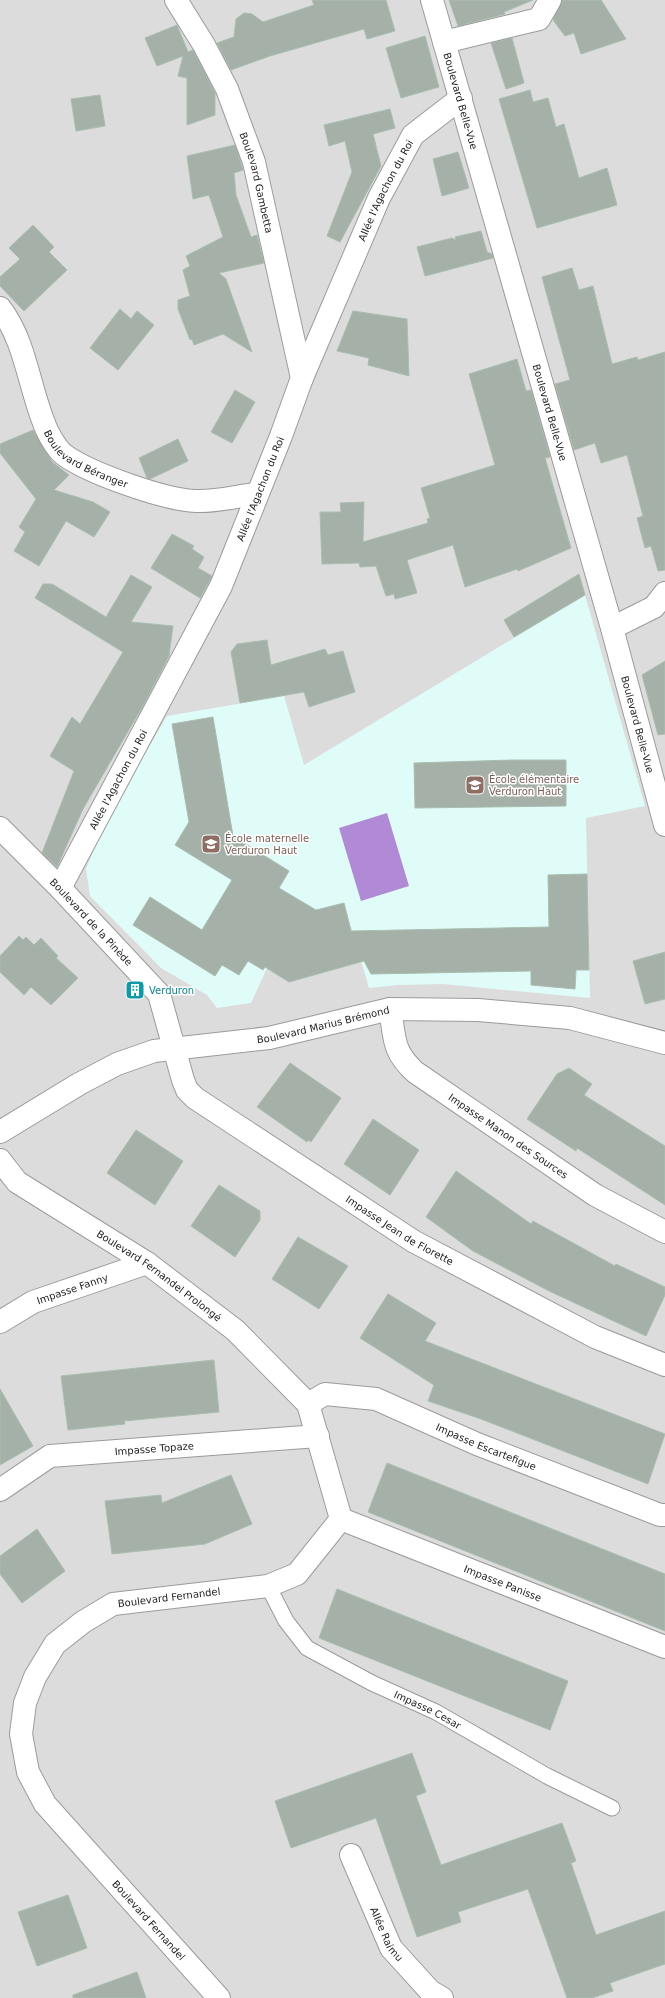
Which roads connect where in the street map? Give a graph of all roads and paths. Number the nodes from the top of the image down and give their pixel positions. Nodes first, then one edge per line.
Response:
1 (176, 0) edge
2 (432, 0) edge
3 (550, 0) edge
4 (444, 42) junction
5 (461, 98) junction
6 (0, 308) edge
7 (302, 378) junction
8 (256, 494) junction
9 (661, 605) edge
10 (612, 628) junction
11 (665, 825) edge
12 (0, 828) edge
13 (60, 888) junction
14 (390, 1009) junction
15 (665, 1043) edge
16 (174, 1048) junction
17 (0, 1132) edge
18 (0, 1160) edge
19 (665, 1232) edge
20 (147, 1263) junction
21 (0, 1322) edge
22 (665, 1365) edge
23 (308, 1404) junction
24 (318, 1436) junction
25 (0, 1490) edge
26 (665, 1515) edge
27 (341, 1519) junction
28 (268, 1586) junction
29 (665, 1647) edge
30 (612, 1808) dead end
31 (351, 1855) dead end
32 (219, 1998) edge
33 (442, 1998) edge

1 - 7 street, Boulevard Gambetta
2 - 4 street, Boulevard Belle-Vue
3 - 4 street
4 - 5 street, Boulevard Belle-Vue
5 - 7 street, Allée l'Agachon du Roi
5 - 10 street, Boulevard Belle-Vue
6 - 8 street, Boulevard Béranger
7 - 8 street, Allée l'Agachon du Roi
8 - 13 street, Allée l'Agachon du Roi
9 - 10 street
10 - 11 street, Boulevard Belle-Vue
12 - 13 street, Boulevard de la Pinède
13 - 16 street, Boulevard de la Pinède
14 - 15 street, Boulevard Marius Brémond
14 - 16 street, Boulevard Marius Brémond
14 - 19 street, Impasse Manon des Sources
16 - 17 street, Boulevard Marius Brémond
16 - 22 street, Impasse Jean de Florette
18 - 20 street, Boulevard Fernandel Prolongé
20 - 21 street, Impasse Fanny
20 - 23 street, Boulevard Fernandel Prolongé
23 - 24 street
23 - 26 street, Impasse Escartefigue
24 - 25 street, Impasse Topaze
24 - 27 street
27 - 28 street, Boulevard Fernandel
27 - 29 street, Impasse Panisse
28 - 30 lane, Impasse Cesar
28 - 32 street, Boulevard Fernandel
31 - 33 street, Allée Raimu

